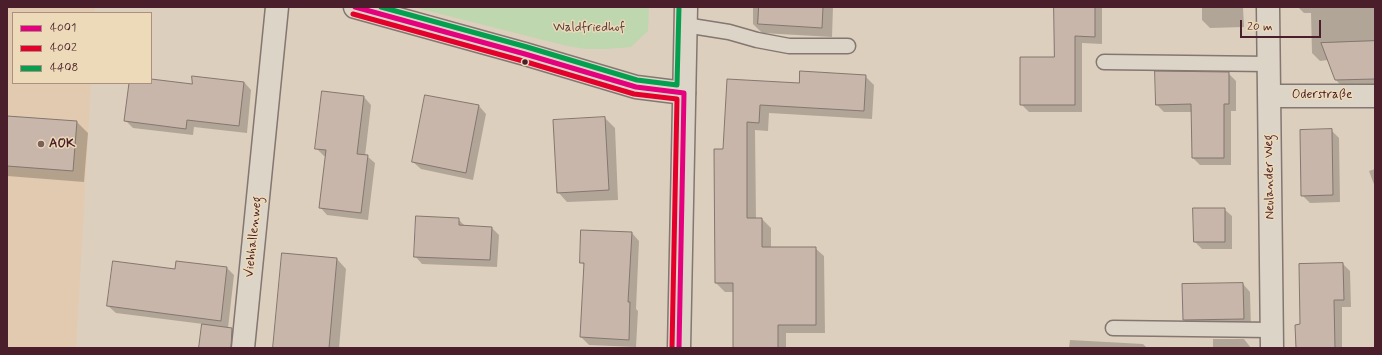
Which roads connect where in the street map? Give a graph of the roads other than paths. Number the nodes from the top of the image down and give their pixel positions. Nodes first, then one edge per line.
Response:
1 (278, 7) edge
2 (355, 7) edge
3 (1268, 7) edge
4 (686, 16) edge
5 (848, 46) dead end
6 (1104, 62) dead end
7 (1268, 64) junction
8 (684, 93) junction
9 (1269, 96) junction
10 (1375, 96) edge
11 (1114, 328) dead end
12 (1272, 339) edge
13 (243, 348) edge
14 (679, 348) edge

1 - 13 street, Viehhallenweg
2 - 8 street
3 - 7 street, Neulander Weg
4 - 5 lane
4 - 8 street
6 - 7 lane
7 - 9 street, Neulander Weg
8 - 14 street
9 - 10 street, Oderstraße
9 - 12 street, Neulander Weg
11 - 12 lane

